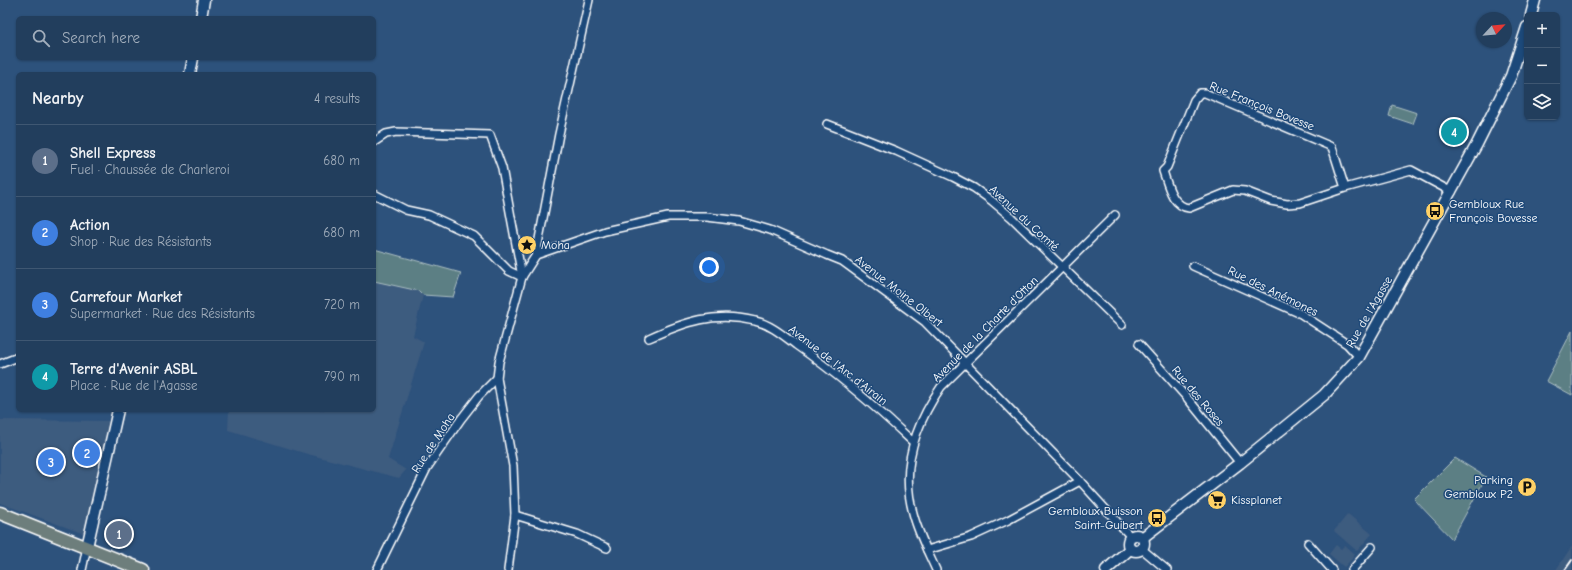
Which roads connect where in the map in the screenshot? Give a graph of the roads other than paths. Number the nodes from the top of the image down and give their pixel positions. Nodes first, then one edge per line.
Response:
1 (204, 0) edge
2 (589, 0) edge
3 (1535, 0) edge
4 (1532, 12) edge
5 (201, 16) edge
6 (1524, 36) edge
7 (193, 60) edge
8 (190, 72) edge
9 (827, 124) dead end
10 (376, 141) edge
11 (1346, 188) junction
12 (1452, 192) junction
13 (376, 195) edge
14 (1115, 215) dead end
15 (536, 255) junction
16 (1193, 266) dead end
17 (1062, 268) junction
18 (522, 278) junction
19 (1122, 325) dead end
20 (649, 338) dead end
21 (1139, 344) dead end
22 (1359, 357) junction
23 (16, 358) edge
24 (966, 363) junction
25 (0, 364) edge
26 (496, 378) junction
27 (118, 412) edge
28 (912, 442) junction
29 (1240, 463) junction
30 (1080, 481) junction
31 (0, 513) edge
32 (515, 515) junction
33 (1137, 537) junction
34 (1308, 543) dead end
35 (87, 547) junction
36 (1372, 547) dead end
37 (607, 548) dead end
38 (1130, 549) junction
39 (1142, 549) junction
40 (927, 550) junction
41 (82, 570) edge
42 (143, 570) edge
43 (377, 570) edge
44 (508, 570) edge
45 (936, 570) edge
46 (1106, 570) edge
47 (1166, 570) edge
48 (1332, 570) edge
49 (1352, 570) edge

1 - 5 street
2 - 15 street
3 - 4 street
6 - 12 street, Rue de l'Agasse
7 - 8 street
9 - 17 street, Avenue du Comté
10 - 18 street
11 - 11 street, Rue François Bovesse
11 - 12 street, Rue François Bovesse
12 - 22 street, Rue de l'Agasse
13 - 18 street
14 - 17 street, Avenue de la Charte d'Otton
15 - 18 street
15 - 24 street, Avenue Moine Olbert
16 - 22 street, Rue des Anémones
17 - 19 street, Avenue du Comté
17 - 24 street, Avenue de la Charte d'Otton
18 - 26 street
20 - 28 street, Avenue de l'Arc d'Airain
21 - 29 street, Rue des Roses
22 - 29 street, Rue de l'Agasse
23 - 25 street
24 - 28 street, Avenue de la Charte d'Otton
24 - 30 street, Avenue Moine Olbert
26 - 32 street
26 - 43 street, Rue de Moha
27 - 35 street
28 - 40 street, Avenue de la Charte d'Otton
29 - 33 street, Rue de l'Agasse
30 - 33 street, Avenue Moine Olbert
30 - 40 street
31 - 35 main road
32 - 37 street
32 - 44 street
33 - 38 street
33 - 39 street
34 - 48 street
35 - 41 street
35 - 42 main road
36 - 49 street
38 - 39 street
38 - 46 street
39 - 47 street
40 - 45 street, Avenue de la Charte d'Otton

